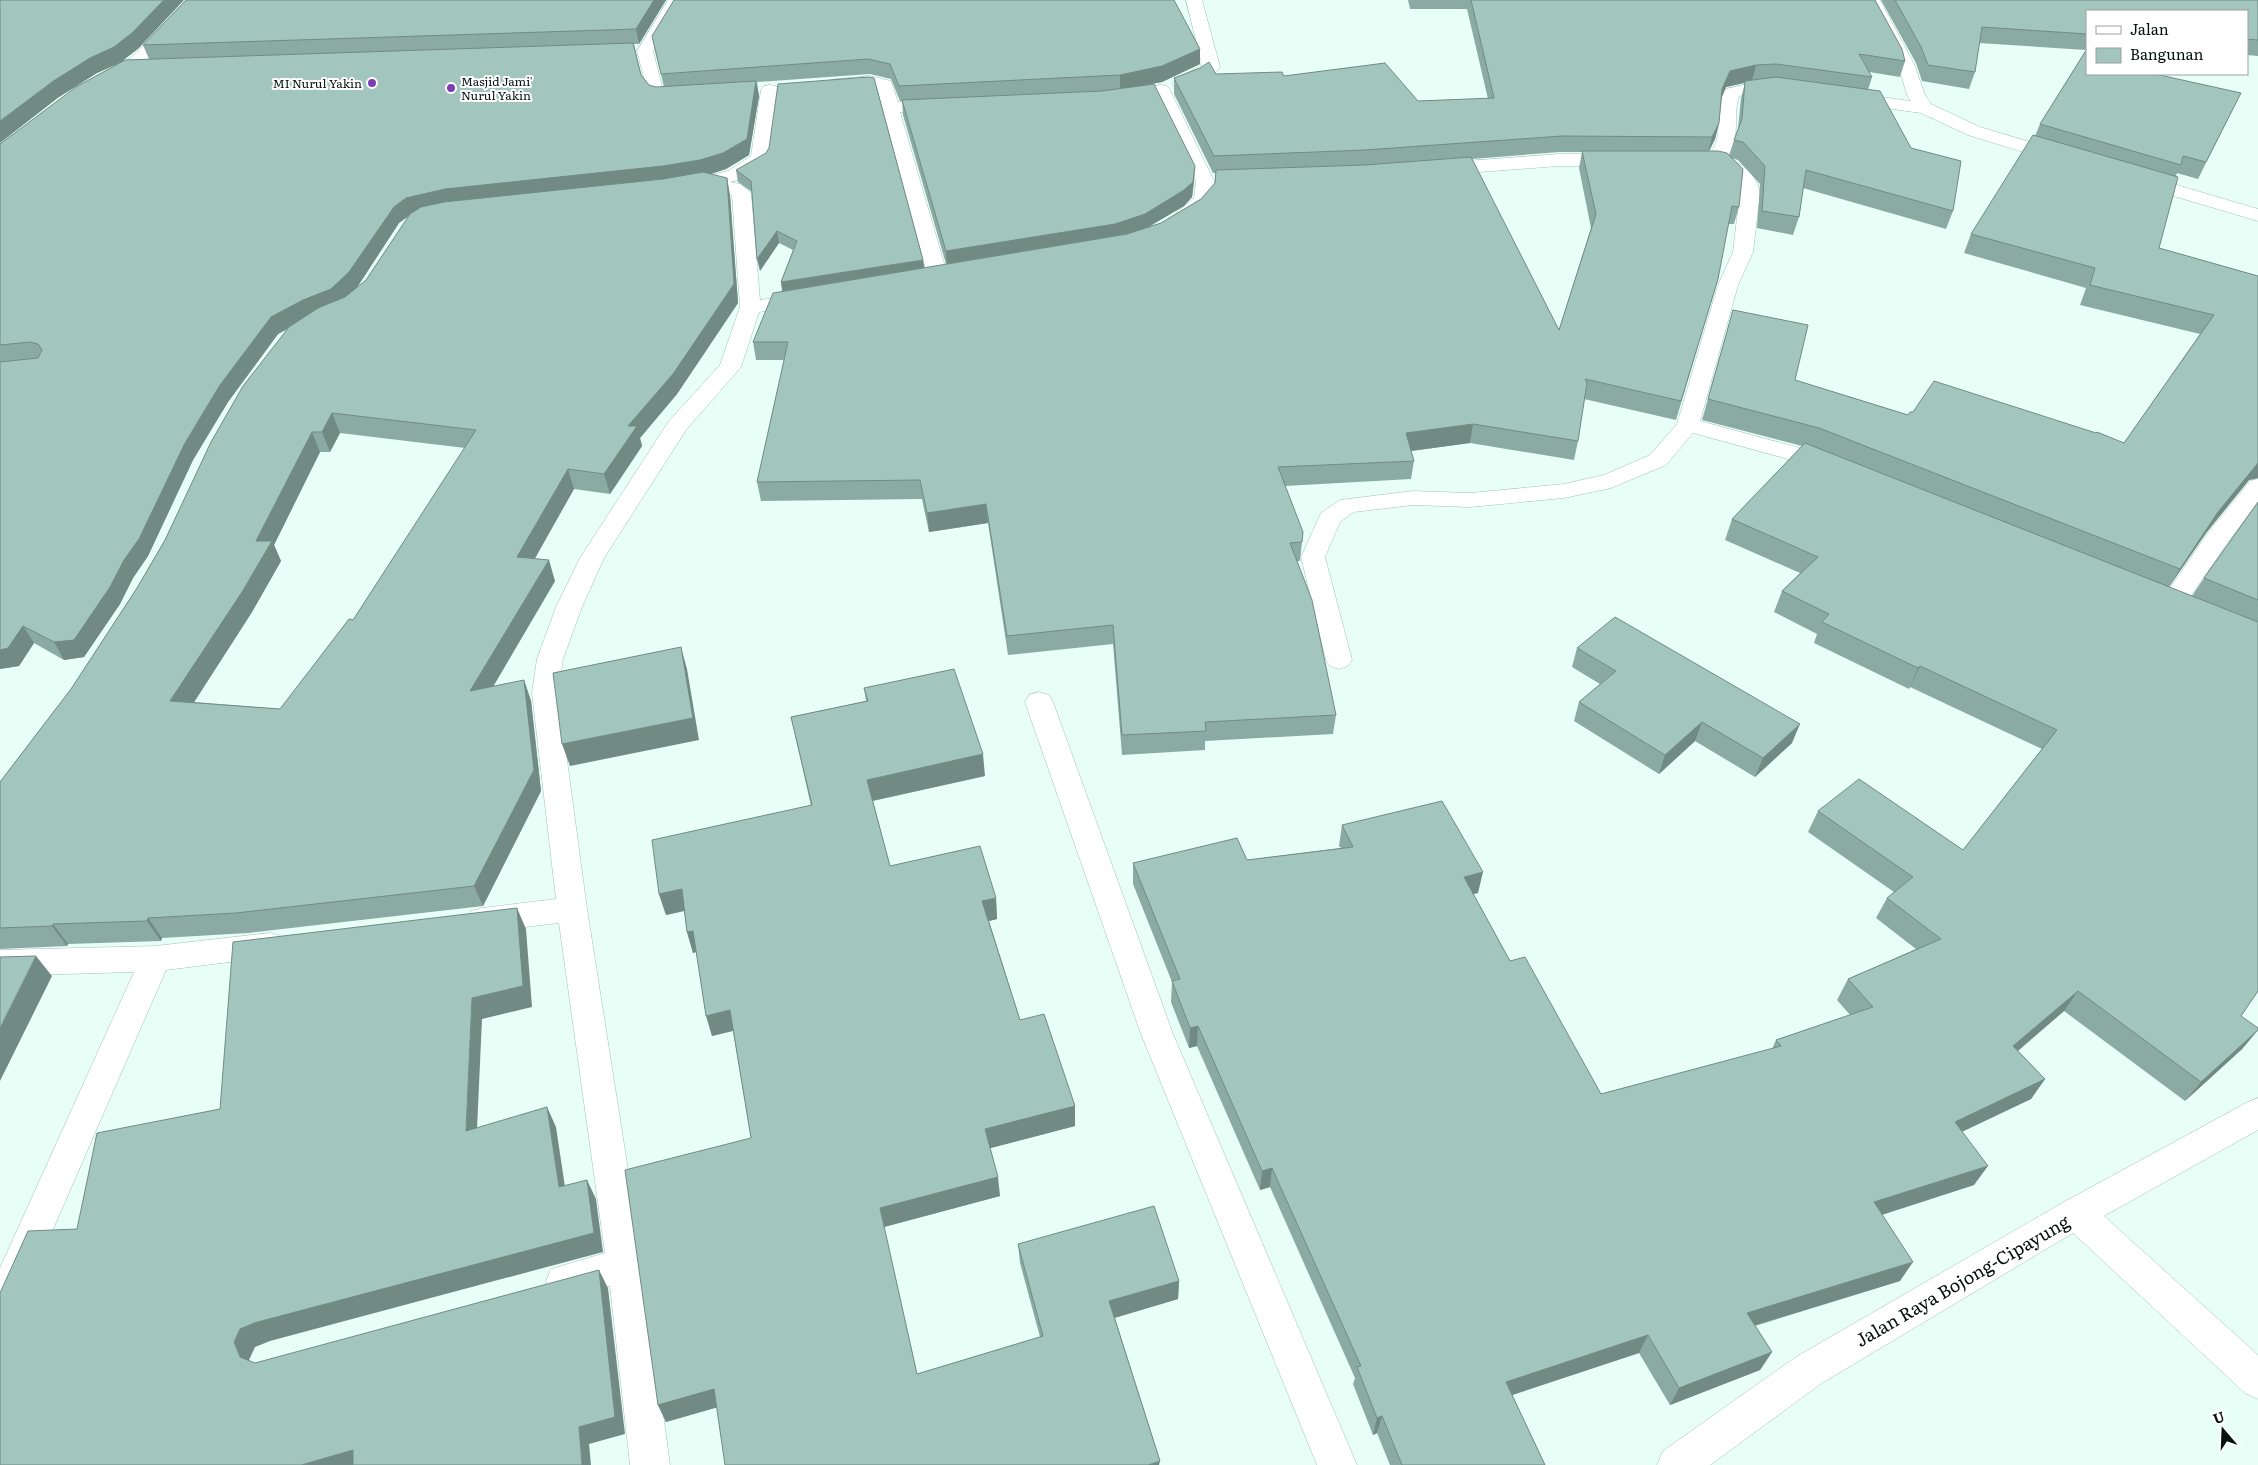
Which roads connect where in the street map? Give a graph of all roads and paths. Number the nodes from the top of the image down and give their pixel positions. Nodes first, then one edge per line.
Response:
1 (196, 0) edge
2 (676, 0) edge
3 (1194, 0) edge
4 (1872, 0) edge
5 (645, 51) junction
6 (625, 52) edge
7 (158, 67) edge
8 (128, 68) junction
9 (820, 86) edge
10 (89, 88) edge
11 (771, 90) dead end
12 (1800, 91) edge
13 (706, 94) edge
14 (1838, 96) edge
15 (956, 105) edge
16 (890, 107) junction
17 (1925, 108) junction
18 (1634, 160) edge
19 (2076, 162) edge
20 (1422, 170) edge
21 (2121, 175) edge
22 (707, 183) junction
23 (667, 190) edge
24 (2258, 214) edge
25 (1158, 231) edge
26 (909, 282) edge
27 (832, 295) edge
28 (750, 307) junction
29 (1688, 425) junction
30 (1851, 474) edge
31 (2258, 486) edge
32 (2173, 603) edge
33 (1339, 660) dead end
34 (1040, 702) dead end
35 (572, 909) junction
36 (456, 923) edge
37 (300, 941) edge
38 (155, 959) junction
39 (0, 963) edge
40 (2258, 1113) edge
41 (2076, 1213) junction
42 (625, 1265) junction
43 (529, 1291) edge
44 (0, 1309) edge
45 (2258, 1380) edge
46 (650, 1465) edge
47 (1337, 1465) edge
48 (1677, 1465) edge

1 - 8 street
2 - 5 street
3 - 25 street
4 - 17 street
5 - 6 street
5 - 13 street
7 - 8 street
8 - 10 street
9 - 16 street
11 - 22 street
12 - 29 street
14 - 17 street
15 - 16 street
16 - 26 street
17 - 19 street
18 - 20 street
21 - 24 street
22 - 23 street
22 - 28 street
27 - 28 street
28 - 35 street
29 - 30 street
29 - 33 street
31 - 32 street
34 - 47 street
35 - 36 street
35 - 42 street
37 - 38 street
38 - 39 street
38 - 44 street
40 - 41 street, Jalan Raya Bojong-Cipayung
41 - 45 street
41 - 48 street, Jalan Raya Bojong-Cipayung
42 - 43 street
42 - 46 street

